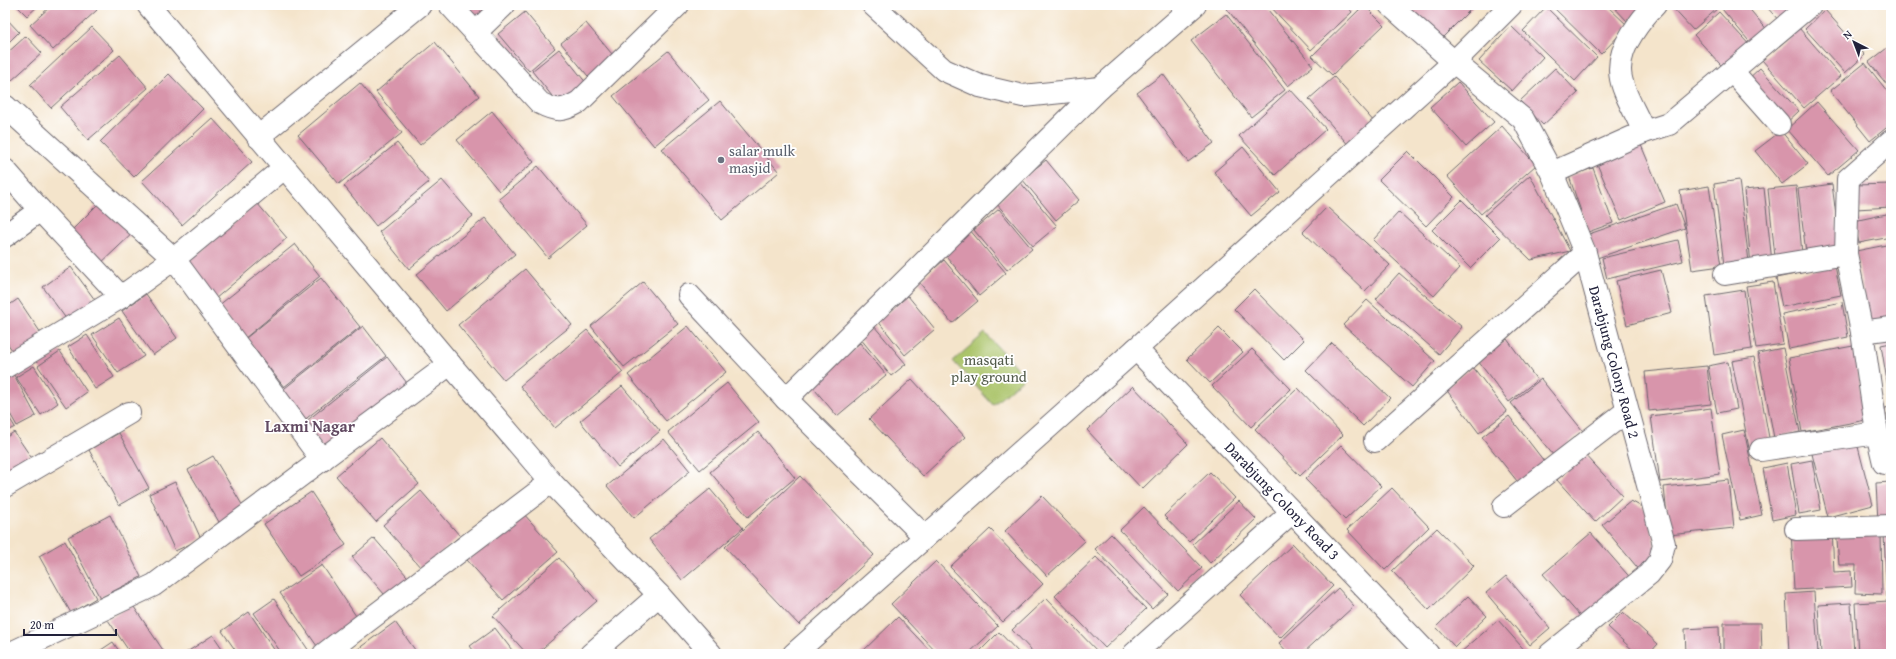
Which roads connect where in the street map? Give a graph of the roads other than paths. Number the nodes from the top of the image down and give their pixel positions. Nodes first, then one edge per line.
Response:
1 (148, 5) edge
2 (420, 5) edge
3 (450, 5) edge
4 (504, 5) edge
5 (678, 5) edge
6 (873, 5) edge
7 (1195, 5) edge
8 (1390, 5) edge
9 (1511, 5) edge
10 (1655, 5) edge
11 (1810, 5) edge
12 (476, 33) junction
13 (1454, 62) junction
14 (1732, 71) junction
15 (1100, 88) junction
16 (5, 106) edge
17 (1779, 124) dead end
18 (1644, 132) junction
19 (258, 136) junction
20 (1891, 141) edge
21 (284, 168) junction
22 (5, 170) edge
23 (1552, 173) junction
24 (40, 210) junction
25 (5, 236) edge
26 (1585, 253) junction
27 (1846, 254) junction
28 (174, 259) junction
29 (1725, 274) dead end
30 (689, 295) dead end
31 (121, 297) junction
32 (1891, 328) edge
33 (1862, 332) junction
34 (1136, 349) junction
35 (450, 364) junction
36 (5, 367) edge
37 (786, 399) junction
38 (1627, 411) junction
39 (129, 413) dead end
40 (1877, 433) junction
41 (1375, 441) dead end
42 (1761, 450) dead end
43 (322, 460) junction
44 (1884, 463) dead end
45 (551, 482) junction
46 (5, 486) edge
47 (1504, 506) dead end
48 (1292, 512) junction
49 (1891, 526) edge
50 (1796, 529) dead end
51 (925, 537) junction
52 (659, 595) junction
53 (9, 654) edge
54 (324, 654) edge
55 (591, 654) edge
56 (711, 654) edge
57 (794, 654) edge
58 (1134, 654) edge
59 (1428, 654) edge
60 (1550, 654) edge

1 - 19 street
2 - 19 street
3 - 12 street
4 - 12 street
5 - 12 street
6 - 15 street
7 - 15 street
8 - 13 street, Darabjung Colony Road 2
9 - 13 street
10 - 18 street
11 - 14 street
13 - 23 street, Darabjung Colony Road 2
13 - 34 street
14 - 17 street
14 - 18 street
15 - 37 street
16 - 28 street
18 - 23 street
19 - 21 street
20 - 27 street
21 - 28 street
21 - 35 street
22 - 24 street
23 - 26 street, Darabjung Colony Road 2
24 - 25 street
24 - 31 street
26 - 38 street, Darabjung Colony Road 2
26 - 41 street
27 - 29 street
27 - 33 street
28 - 31 street
28 - 43 street
30 - 37 street
31 - 36 street
32 - 33 street
33 - 40 street
34 - 48 street, Darabjung Colony Road 3
34 - 51 street
35 - 43 street
35 - 45 street
37 - 51 street
38 - 47 street
38 - 60 street, Darabjung Colony Road 2
39 - 46 street
40 - 42 street
40 - 44 street
43 - 53 street
45 - 52 street
45 - 54 street
48 - 58 street
48 - 59 street, Darabjung Colony Road 3
49 - 50 street
51 - 57 street
52 - 55 street
52 - 56 street

